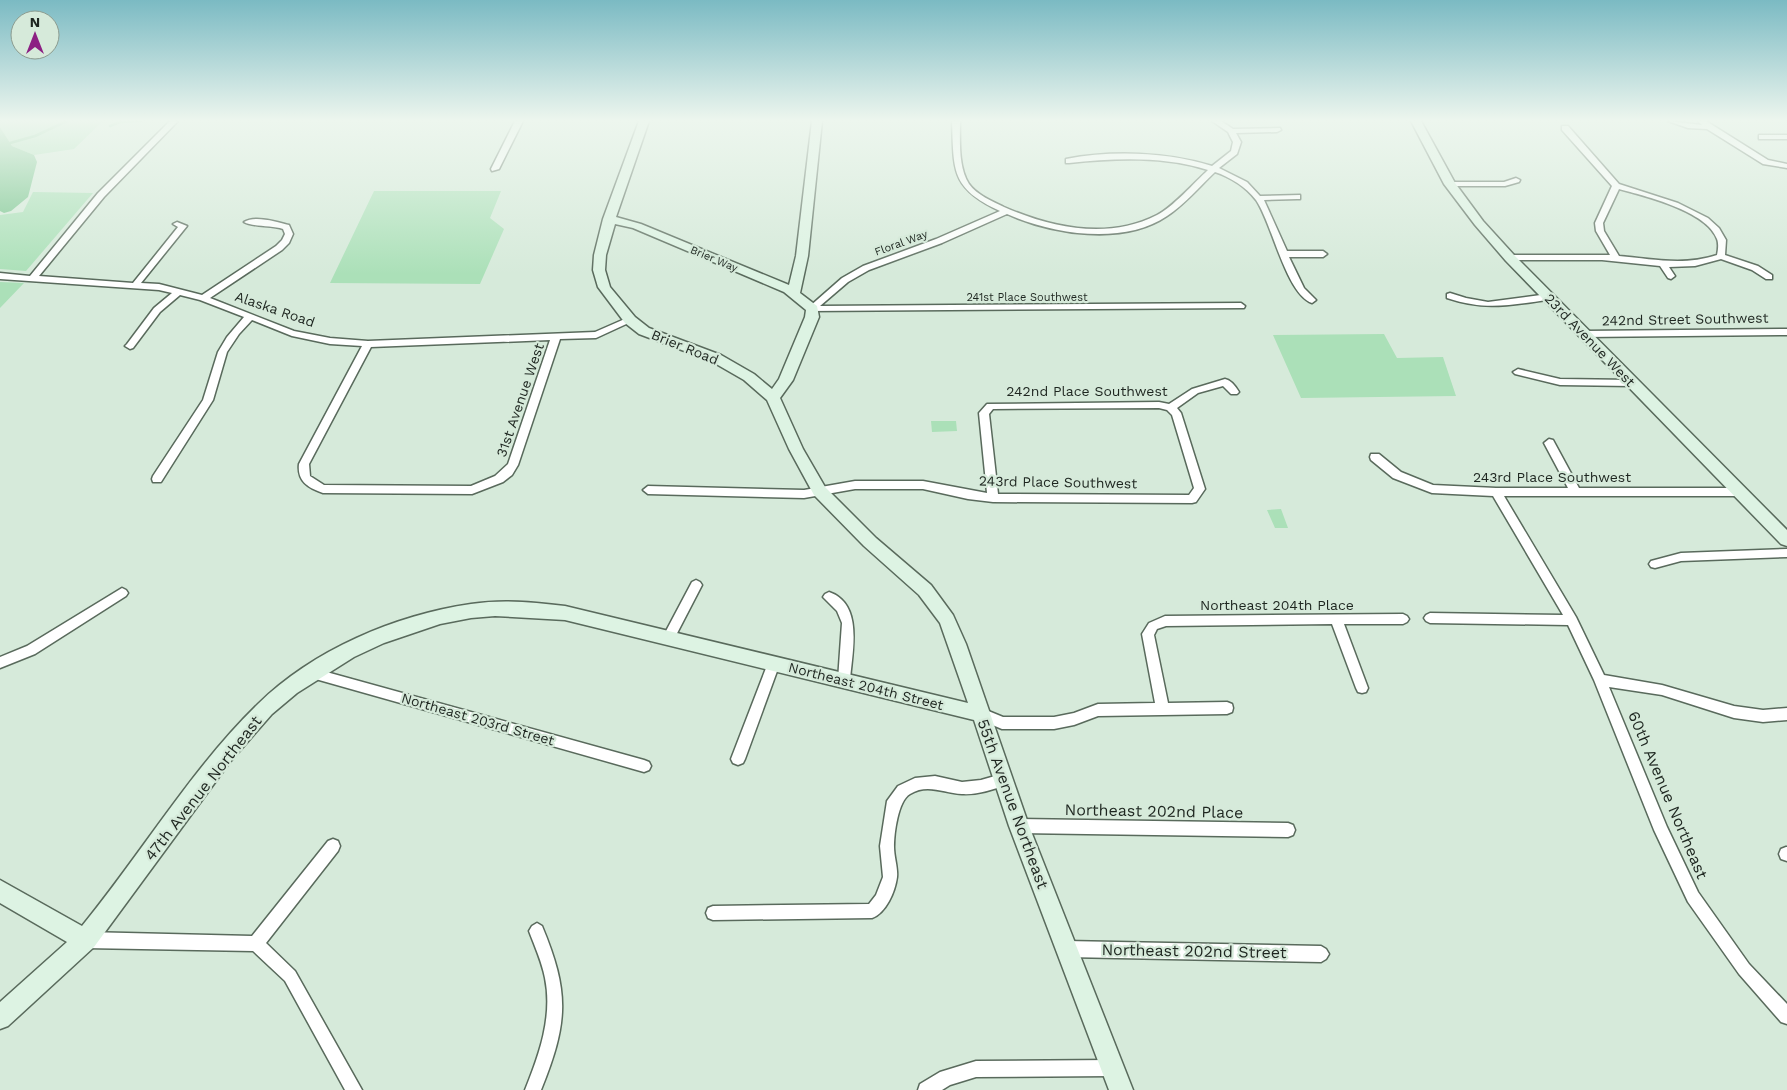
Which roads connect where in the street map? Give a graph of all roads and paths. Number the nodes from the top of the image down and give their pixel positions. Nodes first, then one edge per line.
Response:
1 (124, 172) edge
2 (626, 172) edge
3 (811, 172) edge
4 (960, 172) edge
5 (1211, 172) edge
6 (1217, 172) edge
7 (1443, 172) edge
8 (1604, 172) edge
9 (1516, 180) dead end
10 (1450, 184) junction
11 (1616, 186) junction
12 (1297, 196) dead end
13 (1258, 198) junction
14 (1006, 211) junction
15 (609, 219) junction
16 (248, 222) dead end
17 (178, 224) dead end
18 (1284, 254) junction
19 (1323, 254) dead end
20 (1722, 256) junction
21 (1510, 258) junction
22 (1616, 258) junction
23 (1663, 264) junction
24 (0, 276) edge
25 (1671, 276) dead end
26 (1769, 277) dead end
27 (33, 278) junction
28 (136, 284) junction
29 (179, 291) junction
30 (794, 294) junction
31 (1450, 296) dead end
32 (1548, 297) junction
33 (203, 298) junction
34 (1312, 300) dead end
35 (1242, 306) dead end
36 (812, 309) junction
37 (251, 316) junction
38 (630, 320) junction
39 (1787, 332) edge
40 (1584, 334) junction
41 (556, 337) junction
42 (368, 344) junction
43 (130, 346) dead end
44 (1518, 372) dead end
45 (1632, 383) junction
46 (1234, 392) dead end
47 (773, 398) junction
48 (1170, 408) junction
49 (1549, 443) dead end
50 (1375, 457) dead end
51 (158, 479) dead end
52 (648, 490) dead end
53 (819, 491) junction
54 (1496, 492) junction
55 (1576, 492) junction
56 (1739, 492) junction
57 (993, 498) junction
58 (1787, 540) edge
59 (870, 542) joint
60 (1787, 553) edge
61 (1656, 564) dead end
62 (696, 585) dead end
63 (122, 593) dead end
64 (829, 597) dead end
65 (507, 608) joint
66 (1430, 618) dead end
67 (1336, 619) junction
68 (1403, 619) dead end
69 (1572, 620) junction
70 (670, 637) junction
71 (0, 663) edge
72 (774, 663) junction
73 (312, 672) junction
74 (844, 680) junction
75 (1600, 680) junction
76 (1362, 688) dead end
77 (1162, 708) junction
78 (1226, 708) dead end
79 (981, 714) junction
80 (1787, 714) edge
81 (738, 759) dead end
82 (644, 766) dead end
83 (1002, 780) junction
84 (1019, 826) junction
85 (1288, 830) dead end
86 (333, 846) dead end
87 (0, 891) edge
88 (713, 913) dead end
89 (537, 931) dead end
90 (85, 940) junction
91 (256, 944) junction
92 (1066, 949) junction
93 (1321, 954) dead end
94 (1787, 1016) edge
95 (0, 1018) edge
96 (1112, 1068) junction
97 (354, 1090) edge
98 (533, 1090) edge
99 (926, 1090) edge
100 (1122, 1090) edge

1 - 27 street
2 - 15 street, Brier Road
3 - 30 street
4 - 14 street
5 - 14 street
6 - 13 street
7 - 10 street, 23rd Avenue West
8 - 11 street
9 - 10 street
10 - 21 street, 23rd Avenue West
11 - 20 street
11 - 22 street
12 - 13 street
13 - 18 street
14 - 36 street, Floral Way
15 - 30 street, Brier Way
15 - 38 street, Brier Road
16 - 33 street
17 - 28 street
18 - 19 street
18 - 34 street
20 - 23 street
20 - 26 street
21 - 22 street
21 - 32 street, 23rd Avenue West
22 - 23 street
23 - 25 street
24 - 27 street, Alaska Road
27 - 28 street, Alaska Road
28 - 29 street, Alaska Road
29 - 33 street, Alaska Road
29 - 43 street
30 - 36 street, Brier Way
31 - 32 street
32 - 40 street, 23rd Avenue West
33 - 37 street, Alaska Road
35 - 36 street, 241st Place Southwest
36 - 47 street
37 - 42 street, Alaska Road
37 - 51 street
38 - 41 street, Alaska Road
38 - 47 street, Brier Road
39 - 40 street, 242nd Street Southwest
40 - 45 street, 23rd Avenue West
41 - 42 street, Alaska Road
41 - 42 street, 31st Avenue West
44 - 45 street
45 - 56 street, 23rd Avenue West
46 - 48 street, 242nd Place Southwest
47 - 53 street, Brier Road
48 - 57 street, 242nd Place Southwest
48 - 57 street, 243rd Place Southwest
49 - 55 street
50 - 54 street, 243rd Place Southwest
52 - 53 street, 243rd Place Southwest
53 - 57 street, 243rd Place Southwest
53 - 59 street, Brier Road
54 - 55 street, 243rd Place Southwest
54 - 69 street, 60th Avenue Northeast
55 - 56 street, 243rd Place Southwest
56 - 58 street, 23rd Avenue West
59 - 79 street, 55th Avenue Northeast
60 - 61 street
62 - 70 street
63 - 71 street
64 - 74 street
65 - 70 street, Northeast 204th Street
65 - 73 street, 47th Avenue Northeast
66 - 69 street
67 - 68 street, Northeast 204th Place
67 - 76 street
67 - 77 street, Northeast 204th Place
69 - 75 street, 60th Avenue Northeast
70 - 72 street, Northeast 204th Street
72 - 74 street, Northeast 204th Street
72 - 81 street
73 - 82 street, Northeast 203rd Street
73 - 90 street, 47th Avenue Northeast
74 - 79 street, Northeast 204th Street
75 - 80 street
75 - 94 street, 60th Avenue Northeast
77 - 78 street, Northeast 204th Street
77 - 79 street, Northeast 204th Street
79 - 83 street, 55th Avenue Northeast
83 - 84 street, 55th Avenue Northeast
83 - 88 street
84 - 85 street, Northeast 202nd Place
84 - 92 street, 55th Avenue Northeast
86 - 91 street
87 - 90 street
89 - 98 street
90 - 91 street
90 - 95 street, 47th Avenue Northeast
91 - 97 street
92 - 93 street, Northeast 202nd Street
92 - 96 street, 55th Avenue Northeast
96 - 99 street
96 - 100 street, 55th Avenue Northeast

